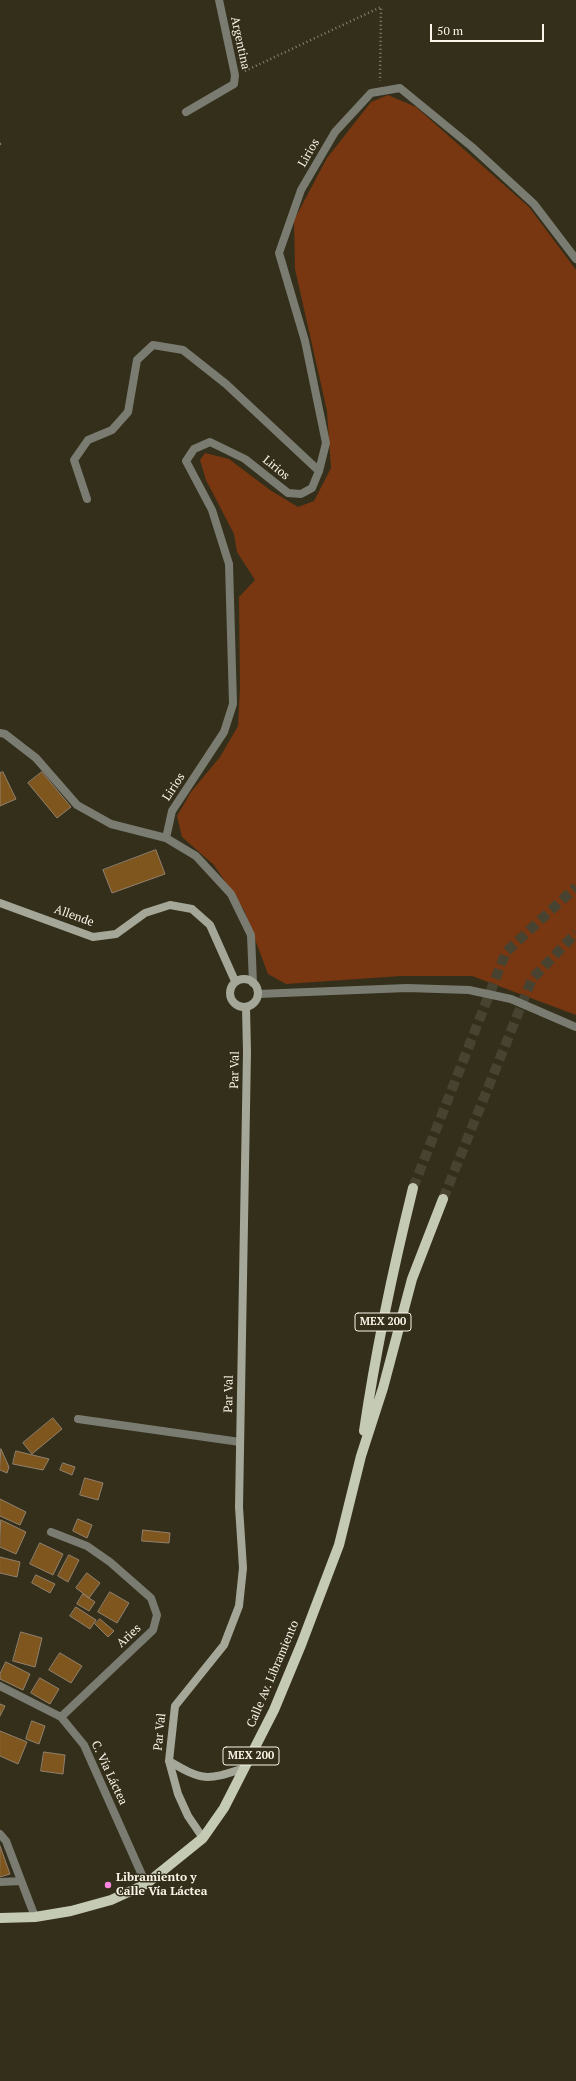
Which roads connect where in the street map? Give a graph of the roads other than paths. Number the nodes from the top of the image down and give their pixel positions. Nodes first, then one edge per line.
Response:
1 (219, 0) edge
2 (186, 112) dead end
3 (576, 259) edge
4 (320, 471) junction
5 (87, 499) dead end
6 (0, 732) edge
7 (166, 838) junction
8 (0, 903) edge
9 (235, 981) junction
10 (253, 983) junction
11 (258, 994) junction
12 (246, 1007) junction
13 (576, 1027) edge
14 (413, 1188) tunnel mouth
15 (443, 1199) tunnel mouth
16 (78, 1419) dead end
17 (240, 1442) junction
18 (361, 1456) junction
19 (51, 1532) dead end
20 (0, 1686) edge
21 (61, 1717) junction
22 (169, 1761) junction
23 (245, 1768) junction
24 (0, 1834) edge
25 (203, 1838) junction
26 (21, 1880) junction
27 (0, 1882) edge
28 (146, 1884) junction
29 (35, 1917) junction
30 (0, 1918) edge

1 - 2 street, Argentina
3 - 4 street, Lirios
4 - 5 street
4 - 7 street, Lirios
6 - 7 street
7 - 10 street
8 - 9 street, Allende
9 - 10 street
9 - 12 street
10 - 11 street
11 - 12 street
11 - 13 street
12 - 17 street, Par Val
14 - 18 main road, Calle Av. Libramiento / MEX 200
15 - 18 main road, Calle Av. Libramiento / MEX 200
16 - 17 street
17 - 22 street, Par Val
18 - 23 main road, Calle Av. Libramiento / MEX 200
19 - 21 street, Aries
20 - 21 street, C. Vía Láctea
21 - 28 street, C. Vía Láctea
22 - 23 street, Par Val
22 - 25 street, Par Val
23 - 25 main road, Calle Av. Libramiento / MEX 200
24 - 26 street
25 - 28 main road, Calle Av. Libramiento / MEX 200
26 - 27 street
26 - 29 street
28 - 29 main road, Calle Av. Libramiento / MEX 200
29 - 30 main road, Calle Av. Libramiento / MEX 200

